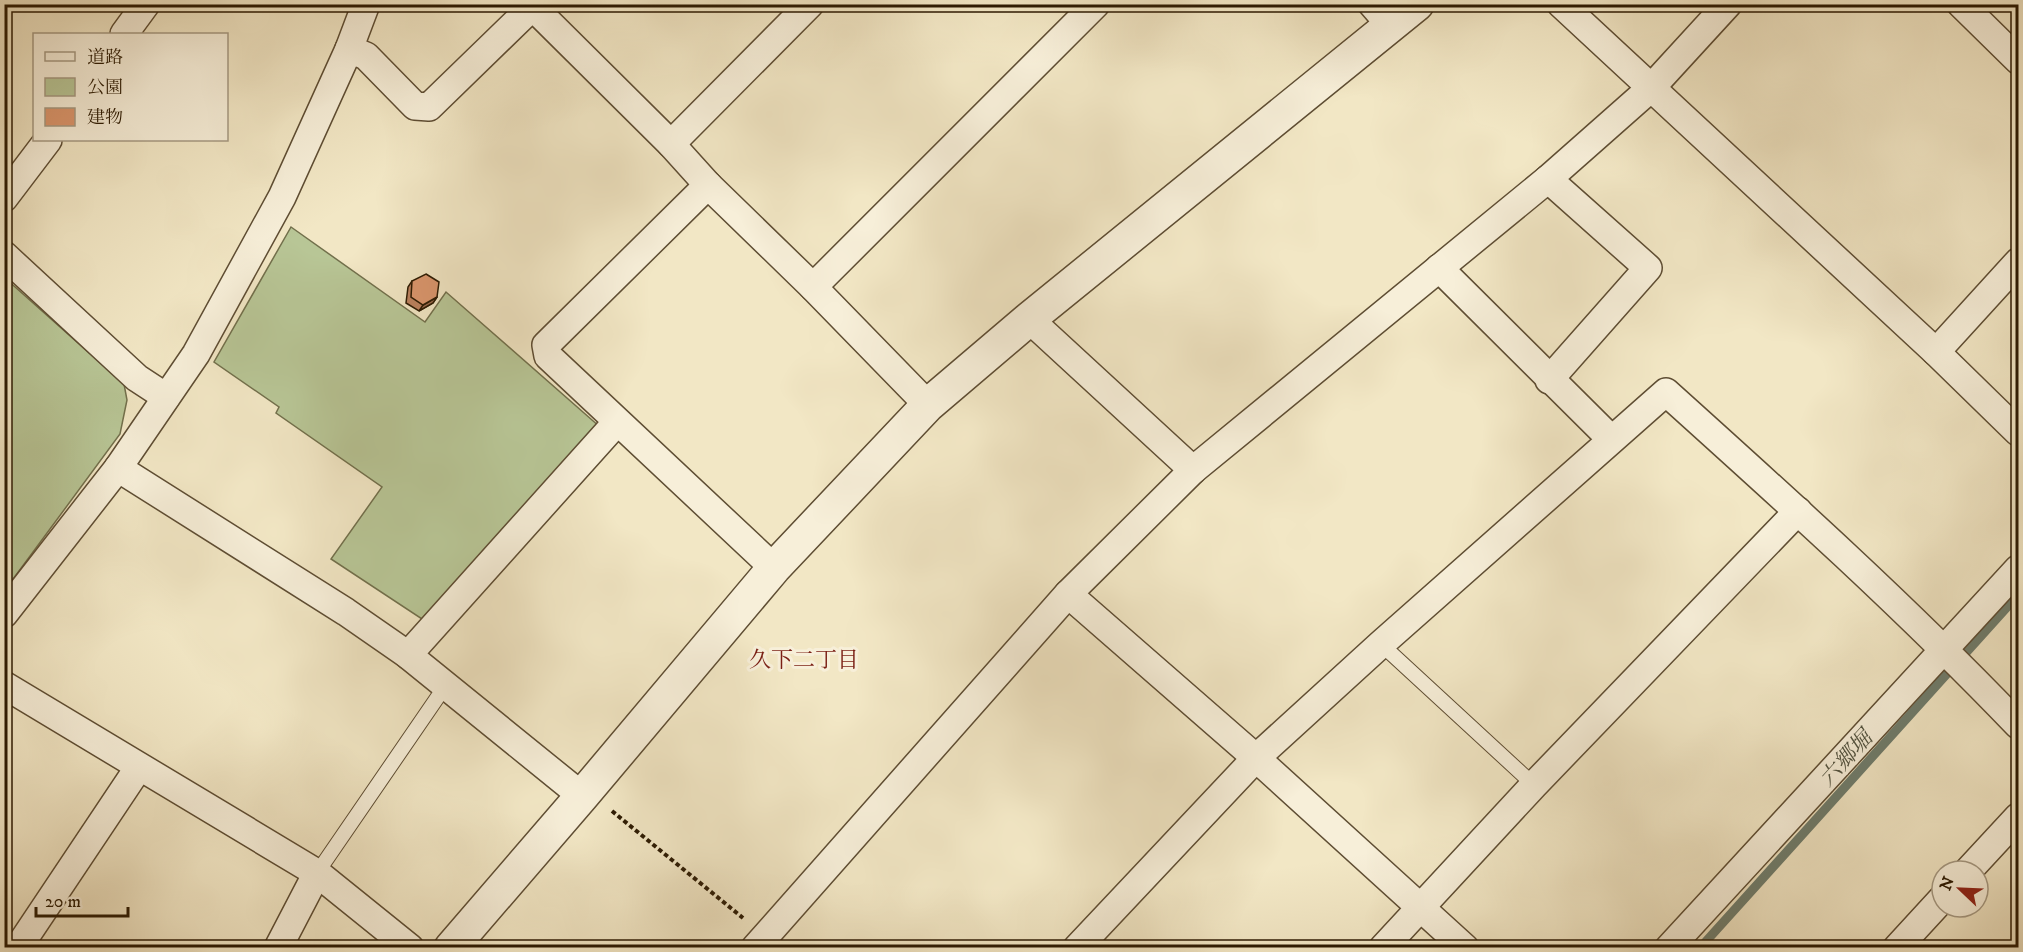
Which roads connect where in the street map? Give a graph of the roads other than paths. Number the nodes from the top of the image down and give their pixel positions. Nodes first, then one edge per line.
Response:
1 (147, 4) edge
2 (366, 4) edge
3 (810, 4) edge
4 (1096, 4) edge
5 (1417, 4) edge
6 (1561, 4) edge
7 (1728, 4) edge
8 (1961, 4) edge
9 (534, 6) edge
10 (1381, 15) edge
11 (125, 33) edge
12 (349, 49) junction
13 (2019, 60) edge
14 (1651, 88) junction
15 (47, 141) edge
16 (671, 144) junction
17 (1548, 179) junction
18 (708, 184) junction
19 (4, 198) edge
20 (4, 255) edge
21 (2019, 262) edge
22 (1439, 268) junction
23 (813, 287) junction
24 (1029, 319) junction
25 (1936, 352) junction
26 (1550, 380) junction
27 (166, 397) junction
28 (928, 405) junction
29 (617, 422) junction
30 (2019, 432) edge
31 (1611, 440) junction
32 (118, 468) junction
33 (1193, 470) junction
34 (1798, 511) junction
35 (774, 568) junction
36 (2019, 569) edge
37 (1068, 594) junction
38 (4, 614) edge
39 (1381, 644) junction
40 (1945, 649) junction
41 (408, 655) junction
42 (4, 685) edge
43 (446, 685) junction
44 (2019, 725) edge
45 (1256, 758) junction
46 (139, 766) junction
47 (1534, 785) junction
48 (594, 802) junction
49 (2019, 817) edge
50 (1979, 859) edge
51 (317, 873) junction
52 (1420, 908) junction
53 (1930, 912) edge
54 (18, 948) edge
55 (278, 948) edge
56 (410, 948) edge
57 (450, 948) edge
58 (755, 948) edge
59 (1077, 948) edge
60 (1383, 948) edge
61 (1465, 948) edge
62 (1669, 948) edge
63 (1897, 948) edge

1 - 11 street
2 - 12 street
3 - 16 street
4 - 23 street
5 - 10 street
6 - 14 street
7 - 14 street
8 - 13 street
9 - 12 street
9 - 16 street
10 - 24 street
12 - 27 street
14 - 17 street
14 - 25 street
15 - 19 street
16 - 18 street
17 - 22 street
17 - 26 street
18 - 23 street
18 - 29 street
20 - 27 street
21 - 25 street
22 - 26 street
22 - 33 street
23 - 28 street
24 - 28 street
24 - 33 street
25 - 30 street
26 - 31 street
27 - 32 street
28 - 35 street
29 - 35 street
29 - 41 street
31 - 34 street
31 - 39 street
32 - 38 street
32 - 41 street
33 - 37 street
34 - 40 street
34 - 47 street
35 - 48 street
36 - 40 street
37 - 45 street
37 - 58 street
39 - 45 street
39 - 47 lane
40 - 44 street
40 - 62 street
41 - 43 street
42 - 46 street
43 - 48 street
43 - 51 lane
45 - 52 street
45 - 59 street
46 - 51 street
46 - 54 street
47 - 52 street
48 - 57 street
49 - 50 street
51 - 55 street
51 - 56 street
52 - 60 street
52 - 61 street
53 - 63 street

